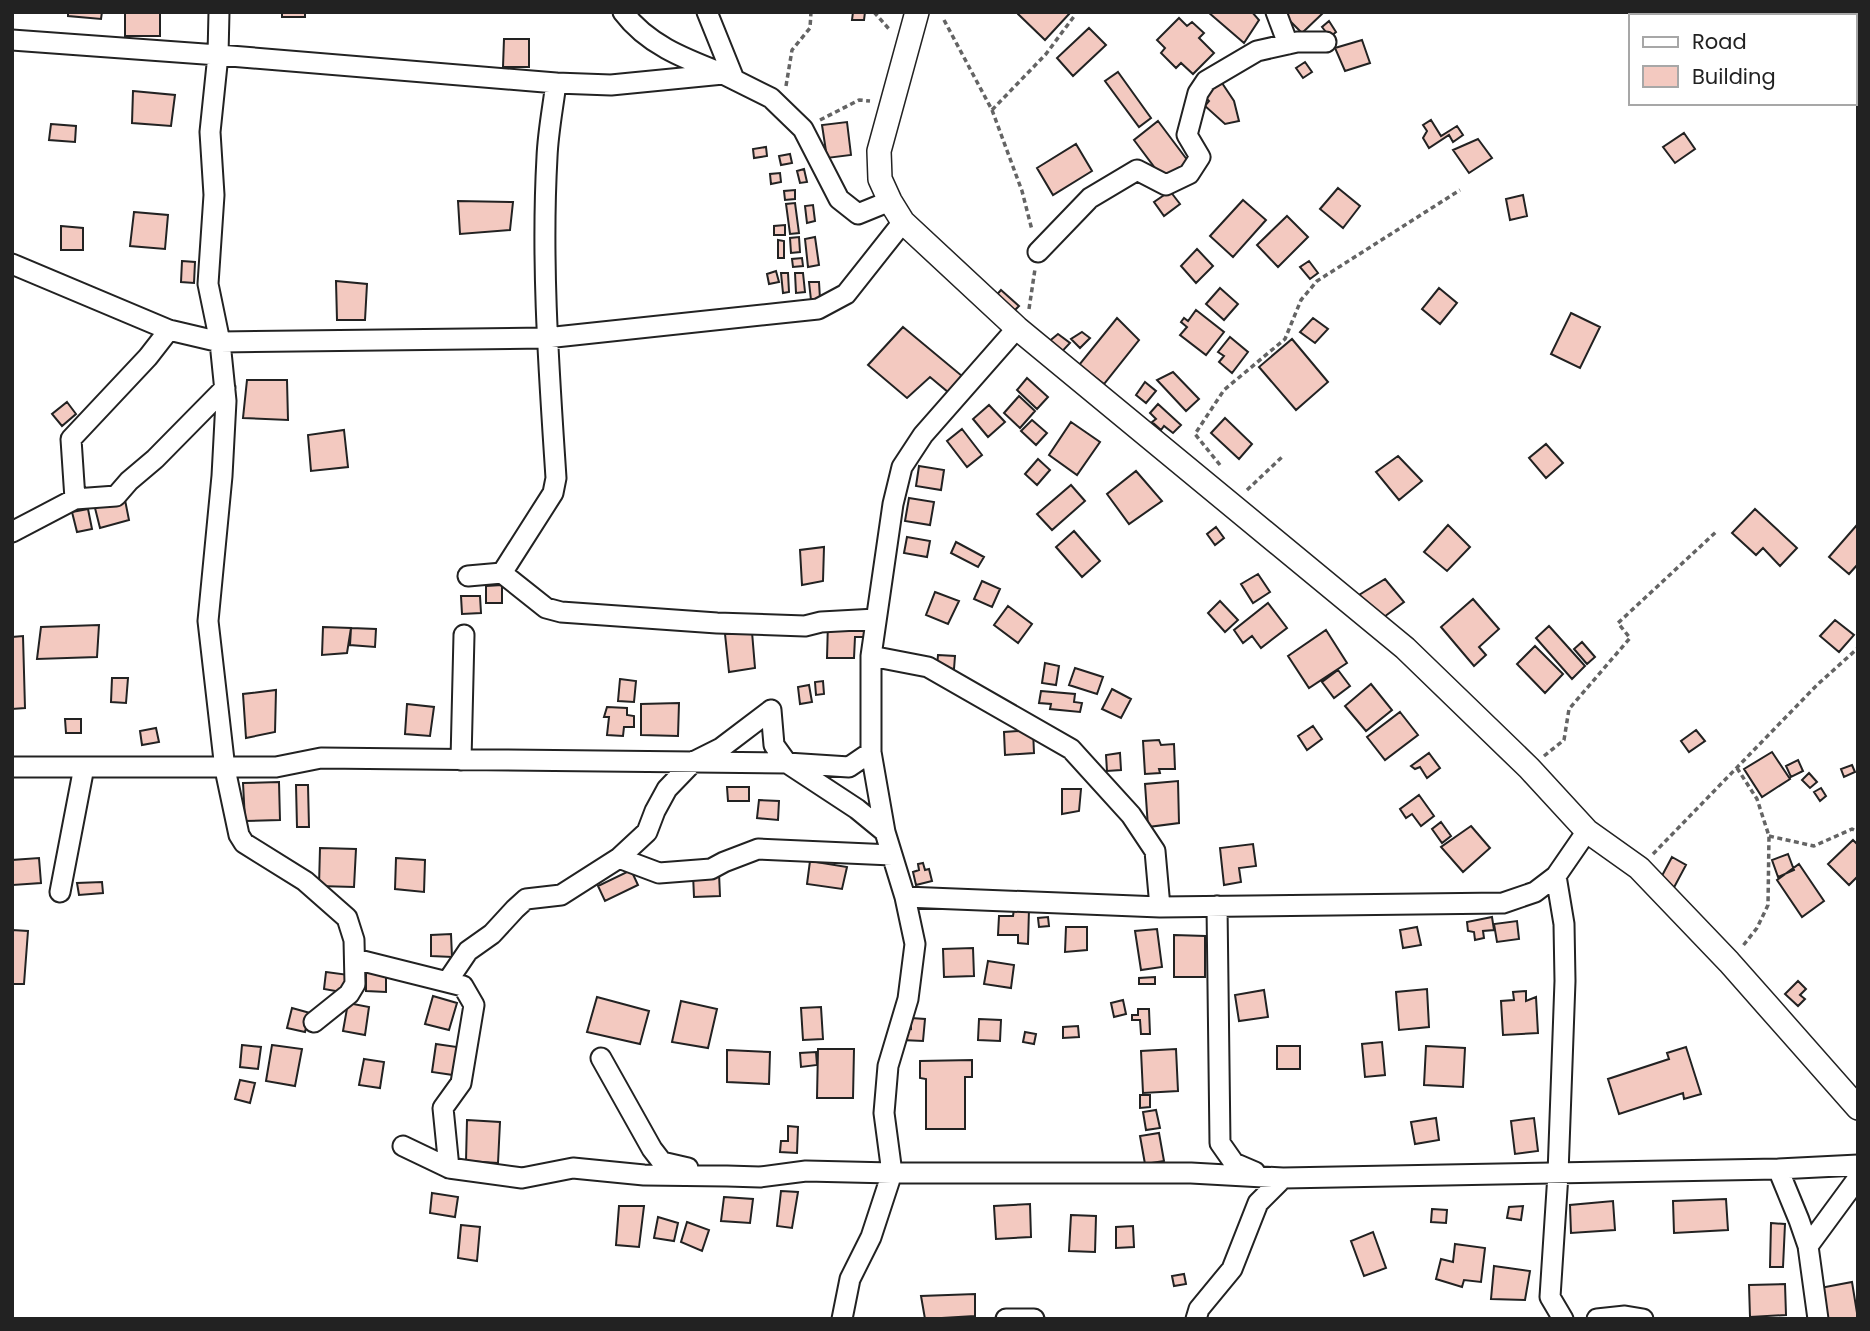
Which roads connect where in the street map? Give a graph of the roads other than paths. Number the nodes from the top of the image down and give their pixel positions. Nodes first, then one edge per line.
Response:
1 (219, 12) edge
2 (623, 12) edge
3 (707, 12) edge
4 (916, 12) edge
5 (1276, 12) edge
6 (12, 40) edge
7 (1326, 42) dead end
8 (1288, 44) junction
9 (218, 55) junction
10 (728, 76) junction
11 (556, 83) junction
12 (890, 201) junction
13 (903, 222) junction
14 (1038, 252) road end
15 (12, 264) edge
16 (1017, 328) junction
17 (169, 330) junction
18 (546, 338) junction
19 (220, 342) junction
20 (225, 388) junction
21 (75, 499) junction
22 (12, 531) edge
23 (502, 573) junction
24 (468, 576) dead end
25 (876, 619) junction
26 (464, 635) dead end
27 (871, 656) junction
28 (872, 752) junction
29 (461, 760) junction
30 (693, 762) junction
31 (787, 763) junction
32 (12, 767) edge
33 (84, 767) junction
34 (225, 769) junction
35 (1587, 831) junction
36 (886, 832) junction
37 (892, 855) junction
38 (619, 858) junction
39 (1556, 876) junction
40 (60, 892) dead end
41 (905, 897) junction
42 (1217, 906) junction
43 (1160, 907) junction
44 (355, 959) junction
45 (447, 982) junction
46 (314, 1021) dead end
47 (601, 1058) dead end
48 (1858, 1108) edge
49 (403, 1146) dead end
50 (1858, 1165) edge
51 (449, 1168) junction
52 (1778, 1169) junction
53 (892, 1173) junction
54 (1558, 1174) junction
55 (727, 1176) junction
56 (1276, 1178) junction
57 (1858, 1178) edge
58 (1808, 1246) junction
59 (842, 1319) edge
60 (1006, 1319) edge
61 (1034, 1319) edge
62 (1196, 1319) edge
63 (1563, 1319) edge
64 (1597, 1319) edge
65 (1643, 1319) edge
66 (1818, 1319) edge

1 - 9 street
2 - 10 street
3 - 10 street
4 - 12 street
5 - 8 street
6 - 9 street
7 - 8 street
8 - 14 street
9 - 11 street
9 - 19 street
10 - 11 street
10 - 12 street
11 - 18 street
12 - 13 street
13 - 16 street
13 - 18 street
15 - 17 street
16 - 25 street
16 - 35 street
17 - 19 street
17 - 21 street
18 - 19 street
18 - 23 street
19 - 20 street
20 - 21 street
20 - 34 street
21 - 22 street
23 - 24 street
23 - 25 street
25 - 27 street
26 - 29 street
27 - 28 street
27 - 43 street
28 - 31 street
28 - 36 street
29 - 30 street
29 - 34 street
30 - 31 street
30 - 31 street
30 - 38 street
31 - 36 street
32 - 33 street
33 - 34 street
33 - 40 street
34 - 44 street
35 - 39 street
35 - 48 street
36 - 37 street
37 - 38 street
37 - 41 street
38 - 45 street
39 - 42 street
39 - 54 street
41 - 43 street
41 - 53 street
42 - 43 street
42 - 56 street
44 - 45 street
44 - 46 street
45 - 51 street
47 - 55 street
49 - 51 street
50 - 52 street
51 - 55 street
52 - 54 street
52 - 58 street
53 - 55 street
53 - 56 street
53 - 59 street
54 - 56 street
54 - 63 street
56 - 62 street
57 - 58 street
58 - 66 street
60 - 61 street
64 - 65 street

